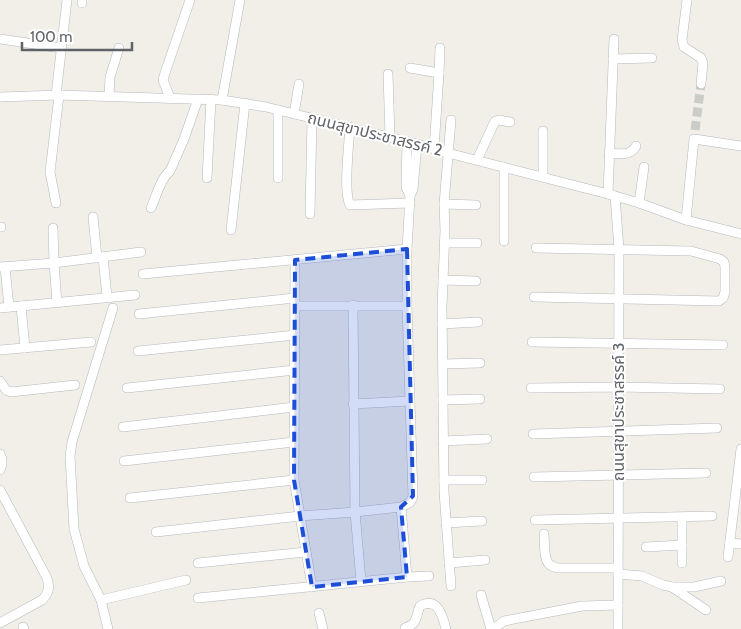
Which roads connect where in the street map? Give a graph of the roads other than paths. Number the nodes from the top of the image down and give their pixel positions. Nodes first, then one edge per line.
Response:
1 (67, 0) edge
2 (190, 0) edge
3 (240, 0) edge
4 (686, 0) edge
5 (0, 39) edge
6 (614, 39) dead end
7 (62, 48) junction
8 (119, 48) dead end
9 (440, 48) dead end
10 (652, 58) dead end
11 (614, 59) junction
12 (410, 68) dead end
13 (438, 72) junction
14 (388, 74) dead end
15 (299, 84) dead end
16 (701, 84) tunnel mouth
17 (58, 95) junction
18 (108, 96) junction
19 (0, 97) edge
20 (170, 98) junction
21 (198, 99) junction
22 (211, 99) junction
23 (222, 100) junction
24 (245, 104) junction
25 (278, 110) junction
26 (294, 114) junction
27 (312, 118) junction
28 (451, 120) dead end
29 (510, 122) dead end
30 (350, 127) junction
31 (543, 131) dead end
32 (390, 137) junction
33 (407, 142) junction
34 (417, 144) junction
35 (636, 146) dead end
36 (741, 146) edge
37 (434, 149) junction
38 (448, 153) junction
39 (609, 153) junction
40 (477, 160) junction
41 (504, 167) junction
42 (644, 167) dead end
43 (543, 177) junction
44 (207, 178) dead end
45 (278, 178) dead end
46 (611, 195) junction
47 (410, 200) junction
48 (56, 203) dead end
49 (639, 203) junction
50 (444, 204) junction
51 (476, 205) dead end
52 (151, 208) dead end
53 (310, 214) dead end
54 (93, 217) dead end
55 (686, 220) junction
56 (53, 228) dead end
57 (231, 230) dead end
58 (741, 234) edge
59 (504, 241) dead end
60 (444, 243) junction
61 (477, 243) dead end
62 (536, 248) dead end
63 (407, 249) junction
64 (619, 249) junction
65 (141, 252) dead end
66 (100, 257) junction
67 (295, 260) junction
68 (54, 263) junction
69 (3, 267) edge
70 (143, 274) dead end
71 (443, 280) junction
72 (476, 281) dead end
73 (135, 295) dead end
74 (107, 297) junction
75 (534, 297) dead end
76 (619, 299) junction
77 (295, 302) junction
78 (57, 303) junction
79 (353, 305) junction
80 (21, 306) junction
81 (407, 306) junction
82 (4, 308) edge
83 (113, 308) dead end
84 (139, 314) dead end
85 (478, 322) dead end
86 (442, 324) junction
87 (295, 335) junction
88 (91, 342) dead end
89 (532, 342) dead end
90 (618, 343) junction
91 (723, 345) dead end
92 (25, 348) junction
93 (0, 350) edge
94 (138, 351) dead end
95 (480, 363) dead end
96 (443, 364) junction
97 (295, 370) junction
98 (0, 381) edge
99 (75, 385) dead end
100 (618, 387) junction
101 (127, 388) dead end
102 (531, 388) dead end
103 (720, 389) dead end
104 (480, 399) dead end
105 (443, 400) junction
106 (410, 401) junction
107 (354, 404) junction
108 (294, 407) junction
109 (123, 427) dead end
110 (717, 428) dead end
111 (618, 431) junction
112 (533, 434) dead end
113 (487, 439) dead end
114 (443, 441) junction
115 (294, 442) junction
116 (741, 449) edge
117 (0, 454) edge
118 (124, 461) dead end
119 (0, 470) edge
120 (740, 471) edge
121 (706, 473) dead end
122 (618, 475) junction
123 (534, 477) dead end
124 (294, 480) junction
125 (444, 480) junction
126 (482, 480) dead end
127 (0, 490) edge
128 (130, 498) dead end
129 (401, 507) junction
130 (738, 508) edge
131 (354, 512) junction
132 (300, 516) junction
133 (712, 516) dead end
134 (618, 518) junction
135 (682, 518) junction
136 (535, 520) dead end
137 (482, 521) dead end
138 (446, 523) junction
139 (156, 532) dead end
140 (544, 534) dead end
141 (730, 543) junction
142 (741, 544) edge
143 (682, 545) junction
144 (646, 547) dead end
145 (306, 552) junction
146 (728, 557) dead end
147 (485, 560) dead end
148 (198, 563) dead end
149 (682, 563) dead end
150 (449, 564) junction
151 (618, 571) junction
152 (429, 576) dead end
153 (407, 577) junction
154 (186, 580) dead end
155 (360, 581) junction
156 (721, 581) dead end
157 (451, 586) dead end
158 (312, 587) junction
159 (672, 587) junction
160 (481, 595) dead end
161 (198, 598) dead end
162 (101, 600) junction
163 (618, 605) junction
164 (706, 610) dead end
165 (319, 613) dead end
166 (0, 623) edge
167 (406, 628) dead end
168 (108, 629) edge
169 (323, 629) edge
170 (446, 629) edge
171 (492, 629) edge
172 (618, 629) edge

1 - 7 street
2 - 20 street
3 - 23 street
4 - 16 street
5 - 7 street
6 - 11 street, ถนนสุขาประชาสรรค์ 3
7 - 17 street
8 - 18 street
9 - 13 street
10 - 11 street
11 - 39 street, ถนนสุขาประชาสรรค์ 3
12 - 13 street
13 - 37 street
14 - 32 street
15 - 26 street
17 - 18 street, ถนนสุขาประชาสรรค์ 2
17 - 19 street, ถนนสุขาประชาสรรค์ 2
17 - 48 street
18 - 20 street, ถนนสุขาประชาสรรค์ 2
20 - 21 street, ถนนสุขาประชาสรรค์ 2
21 - 22 street, ถนนสุขาประชาสรรค์ 2
21 - 52 street
22 - 23 street, ถนนสุขาประชาสรรค์ 2
22 - 44 street
23 - 24 street, ถนนสุขาประชาสรรค์ 2
24 - 25 street, ถนนสุขาประชาสรรค์ 2
24 - 57 street
25 - 26 street, ถนนสุขาประชาสรรค์ 2
25 - 45 street
26 - 27 street, ถนนสุขาประชาสรรค์ 2
27 - 30 street, ถนนสุขาประชาสรรค์ 2
27 - 53 street
28 - 38 street
29 - 40 street
30 - 32 street, ถนนสุขาประชาสรรค์ 2
30 - 47 street
31 - 43 street
32 - 33 street, ถนนสุขาประชาสรรค์ 2
33 - 34 street, ถนนสุขาประชาสรรค์ 2
33 - 47 street
34 - 37 street, ถนนสุขาประชาสรรค์ 2
34 - 47 street
35 - 39 street
36 - 55 street
37 - 38 street, ถนนสุขาประชาสรรค์ 2
38 - 40 street, ถนนสุขาประชาสรรค์ 2
38 - 50 street
39 - 46 street, ถนนสุขาประชาสรรค์ 3
40 - 41 street, ถนนสุขาประชาสรรค์ 2
41 - 43 street, ถนนสุขาประชาสรรค์ 2
41 - 59 street
42 - 49 street
43 - 46 street, ถนนสุขาประชาสรรค์ 2
46 - 49 street, ถนนสุขาประชาสรรค์ 2
46 - 64 street, ถนนสุขาประชาสรรค์ 3
47 - 63 street
49 - 55 street, ถนนสุขาประชาสรรค์ 2
50 - 51 street
50 - 60 street
54 - 66 street
55 - 58 street, ถนนสุขาประชาสรรค์ 2
56 - 68 street
60 - 61 street
60 - 71 street
62 - 64 street
63 - 67 street
63 - 81 street
64 - 76 street, ถนนสุขาประชาสรรค์ 3
64 - 76 street
65 - 66 street
66 - 68 street
66 - 74 street
67 - 70 street
67 - 77 street
68 - 69 street
68 - 78 street
69 - 82 street
71 - 72 street
71 - 86 street
73 - 74 street
74 - 78 street
75 - 76 street
76 - 90 street, ถนนสุขาประชาสรรค์ 3
77 - 79 street
77 - 84 street
77 - 87 street
78 - 80 street
79 - 81 street
79 - 107 street
80 - 82 street
80 - 92 street
81 - 106 street
83 - 162 street
85 - 86 street
86 - 96 street
87 - 94 street
87 - 97 street
88 - 92 street
89 - 90 street
90 - 91 street
90 - 100 street, ถนนสุขาประชาสรรค์ 3
92 - 93 street
95 - 96 street
96 - 105 street
97 - 101 street
97 - 108 street
98 - 99 street
100 - 102 street
100 - 103 street
100 - 111 street, ถนนสุขาประชาสรรค์ 3
104 - 105 street
105 - 114 street
106 - 107 street
106 - 129 street
107 - 131 street
108 - 109 street
108 - 115 street
110 - 111 street
111 - 112 street
111 - 122 street, ถนนสุขาประชาสรรค์ 3
113 - 114 street
114 - 125 street
115 - 118 street
115 - 124 street
116 - 120 street
117 - 119 street
120 - 130 street
121 - 122 street
122 - 123 street
122 - 134 street, ถนนสุขาประชาสรรค์ 3
124 - 128 street
124 - 132 street
125 - 126 street
125 - 138 street
127 - 166 street
129 - 131 street
129 - 153 street
130 - 141 street
131 - 132 street
131 - 155 street
132 - 139 street
132 - 145 street
133 - 135 street
134 - 135 street
134 - 136 street
134 - 151 street, ถนนสุขาประชาสรรค์ 3
135 - 143 street
137 - 138 street
138 - 150 street
140 - 151 street
141 - 142 street
141 - 146 street
143 - 144 street
143 - 149 street
145 - 148 street
145 - 158 street
147 - 150 street
150 - 157 street
151 - 159 street
151 - 163 street, ถนนสุขาประชาสรรค์ 3
152 - 153 street
153 - 155 street
154 - 162 street
155 - 158 street
156 - 159 street
158 - 161 street
159 - 164 street
160 - 171 street
162 - 168 street
163 - 171 street
163 - 172 street, ถนนสุขาประชาสรรค์ 3
165 - 169 street
167 - 170 street

